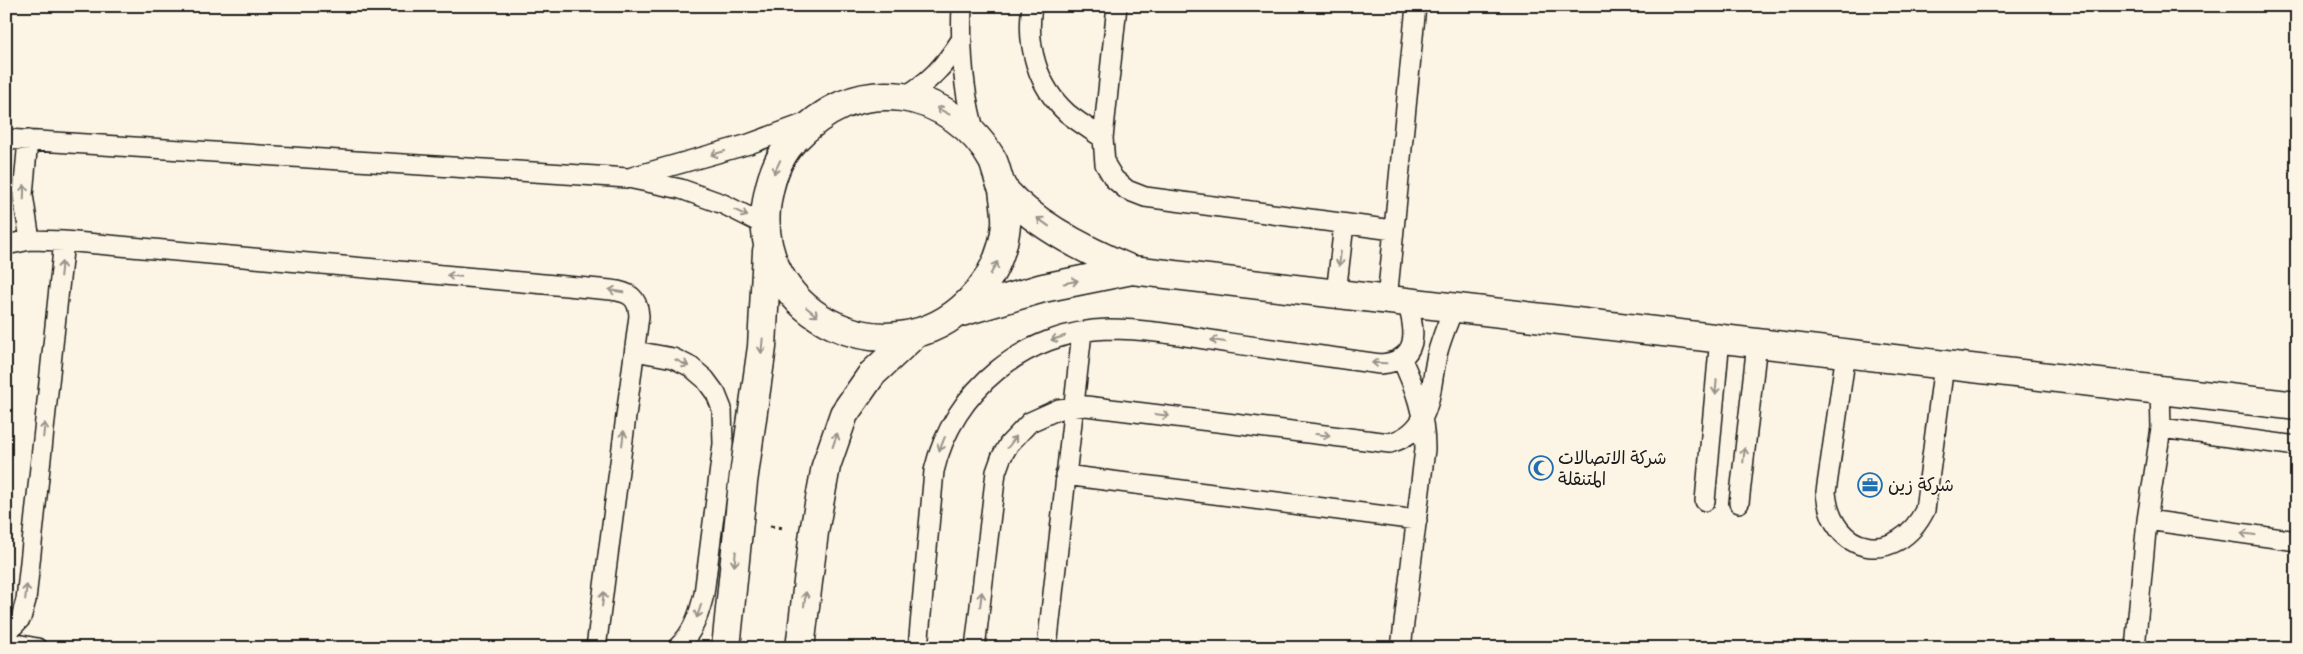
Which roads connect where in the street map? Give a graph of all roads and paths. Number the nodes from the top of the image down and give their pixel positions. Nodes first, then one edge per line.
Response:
1 (962, 6) edge
2 (1032, 6) edge
3 (1117, 6) edge
4 (1416, 6) edge
5 (961, 40) junction
6 (902, 97) junction
7 (813, 120) junction
8 (976, 136) junction
9 (1103, 138) junction
10 (6, 139) edge
11 (28, 140) junction
12 (628, 178) junction
13 (1003, 189) junction
14 (1344, 224) junction
15 (1393, 230) junction
16 (766, 235) junction
17 (30, 240) junction
18 (64, 241) junction
19 (6, 245) edge
20 (1132, 270) junction
21 (1336, 294) junction
22 (1397, 301) junction
23 (1454, 307) junction
24 (957, 314) junction
25 (1082, 332) junction
26 (915, 334) junction
27 (1720, 338) junction
28 (1756, 343) junction
29 (635, 350) junction
30 (1846, 353) junction
31 (1401, 358) junction
32 (1944, 364) junction
33 (2160, 389) junction
34 (1074, 406) junction
35 (2297, 406) edge
36 (1424, 418) junction
37 (2161, 428) junction
38 (2297, 446) edge
39 (1065, 475) junction
40 (1705, 501) dead end
41 (1739, 503) dead end
42 (1417, 520) junction
43 (2147, 520) junction
44 (726, 521) junction
45 (814, 532) junction
46 (2297, 540) edge
47 (6, 634) edge
48 (6, 642) edge
49 (37, 648) edge
50 (596, 648) edge
51 (677, 648) edge
52 (726, 648) edge
53 (800, 648) edge
54 (918, 648) edge
55 (975, 648) edge
56 (1048, 648) edge
57 (1401, 648) edge
58 (2135, 648) edge

1 - 5 lane
2 - 9 lane
3 - 9 lane
4 - 15 lane
5 - 6 lane
5 - 8 lane
6 - 7 street
8 -> 6 street
7 -> 12 lane
7 -> 16 street
8 - 13 street
9 - 14 lane
10 - 11 lane
11 - 12 lane
17 -> 11 lane
12 -> 16 lane
20 -> 13 street
24 -> 13 street
14 - 15 lane
14 -> 21 lane
15 - 22 lane
16 -> 26 street
16 -> 44 street
17 - 18 lane
17 - 19 lane
29 -> 18 lane
47 -> 18 lane
20 - 21 street
24 -> 20 street
21 - 22 street
22 - 23 street
22 - 31 lane
23 - 27 street
23 - 36 lane
24 - 26 street
31 -> 25 lane
25 - 34 lane
25 -> 54 lane
45 -> 26 street
27 - 28 street
27 -> 40 lane
28 - 30 street
41 -> 28 lane
29 -> 44 lane
50 -> 29 lane
30 - 32 street
30 - 32 lane
31 - 36 lane
32 - 33 street
33 - 35 street
33 - 37 lane
34 -> 36 lane
34 - 39 lane
55 -> 34 lane
36 - 42 lane
37 - 38 lane
37 - 43 lane
39 - 42 lane
39 - 56 lane
42 - 57 lane
46 -> 43 lane
43 - 58 lane
44 - 45 path
44 -> 51 lane
44 -> 52 street
53 -> 45 street
48 - 49 lane

